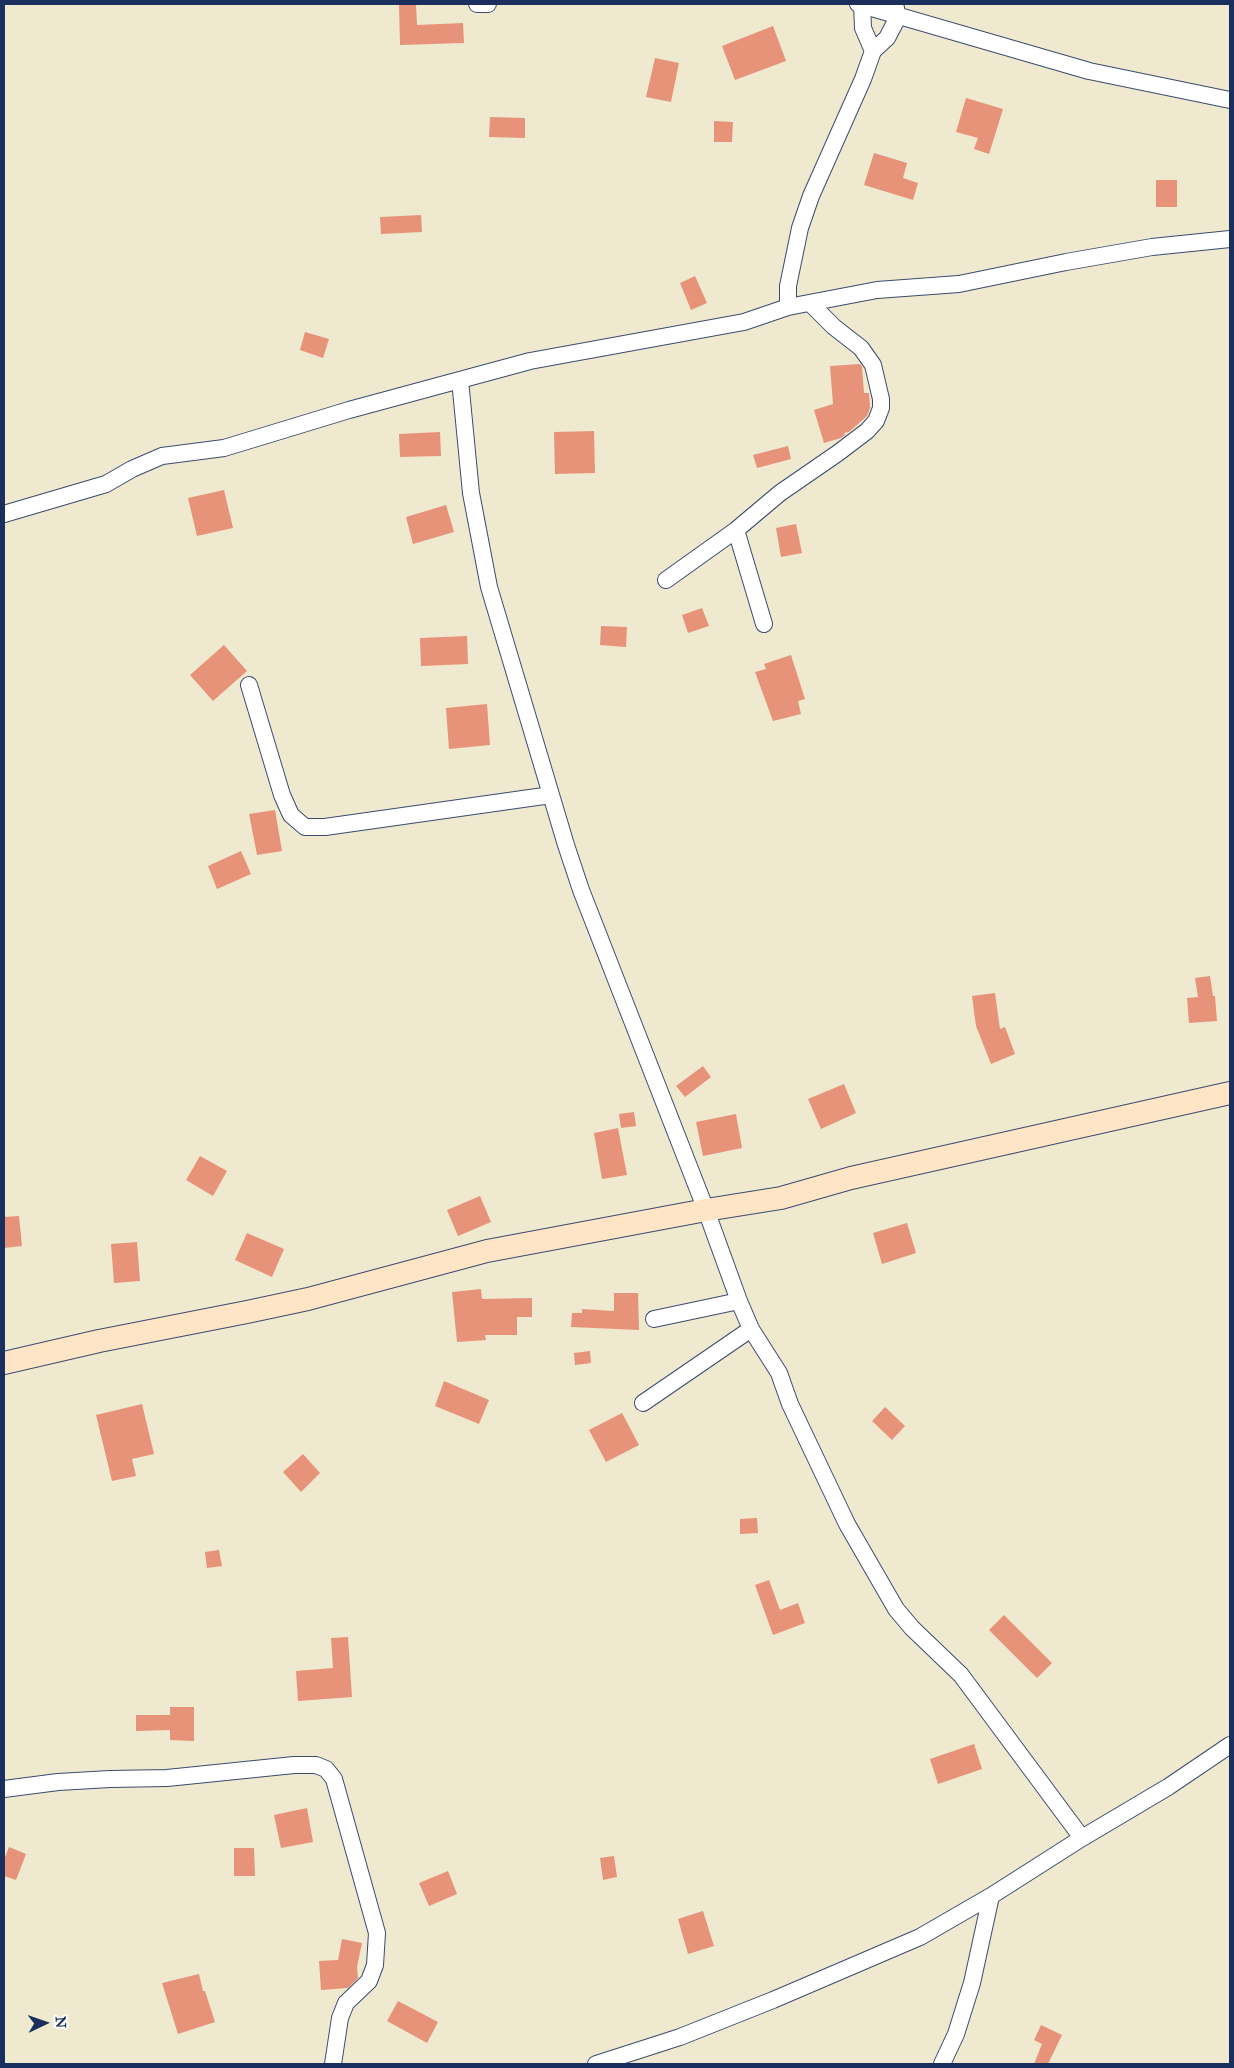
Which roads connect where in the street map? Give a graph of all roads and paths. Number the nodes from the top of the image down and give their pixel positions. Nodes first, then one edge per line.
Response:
1 (861, 4) edge
2 (897, 10) edge
3 (873, 51) junction
4 (1230, 100) edge
5 (1230, 239) edge
6 (810, 303) junction
7 (788, 307) junction
8 (460, 380) junction
9 (4, 514) edge
10 (736, 530) junction
11 (666, 580) dead end
12 (764, 624) dead end
13 (249, 685) dead end
14 (551, 795) junction
15 (1230, 1093) edge
16 (706, 1210) junction
17 (739, 1300) junction
18 (654, 1319) dead end
19 (751, 1328) junction
20 (4, 1363) edge
21 (644, 1404) dead end
22 (1230, 1745) edge
23 (4, 1789) edge
24 (1082, 1838) junction
25 (991, 1896) junction
26 (333, 2064) edge
27 (596, 2064) edge
28 (942, 2064) edge

1 - 2 street
1 - 3 street
2 - 3 street
2 - 4 street
3 - 7 street
5 - 6 street
6 - 7 street
6 - 10 street
7 - 8 street
8 - 9 street
8 - 14 street
10 - 11 street
10 - 12 street
13 - 14 street
14 - 16 street
15 - 16 street
16 - 17 street
16 - 20 street
17 - 18 street
17 - 19 street
19 - 21 street
19 - 24 street
22 - 24 street
23 - 26 street
24 - 25 street
25 - 27 street
25 - 28 street

